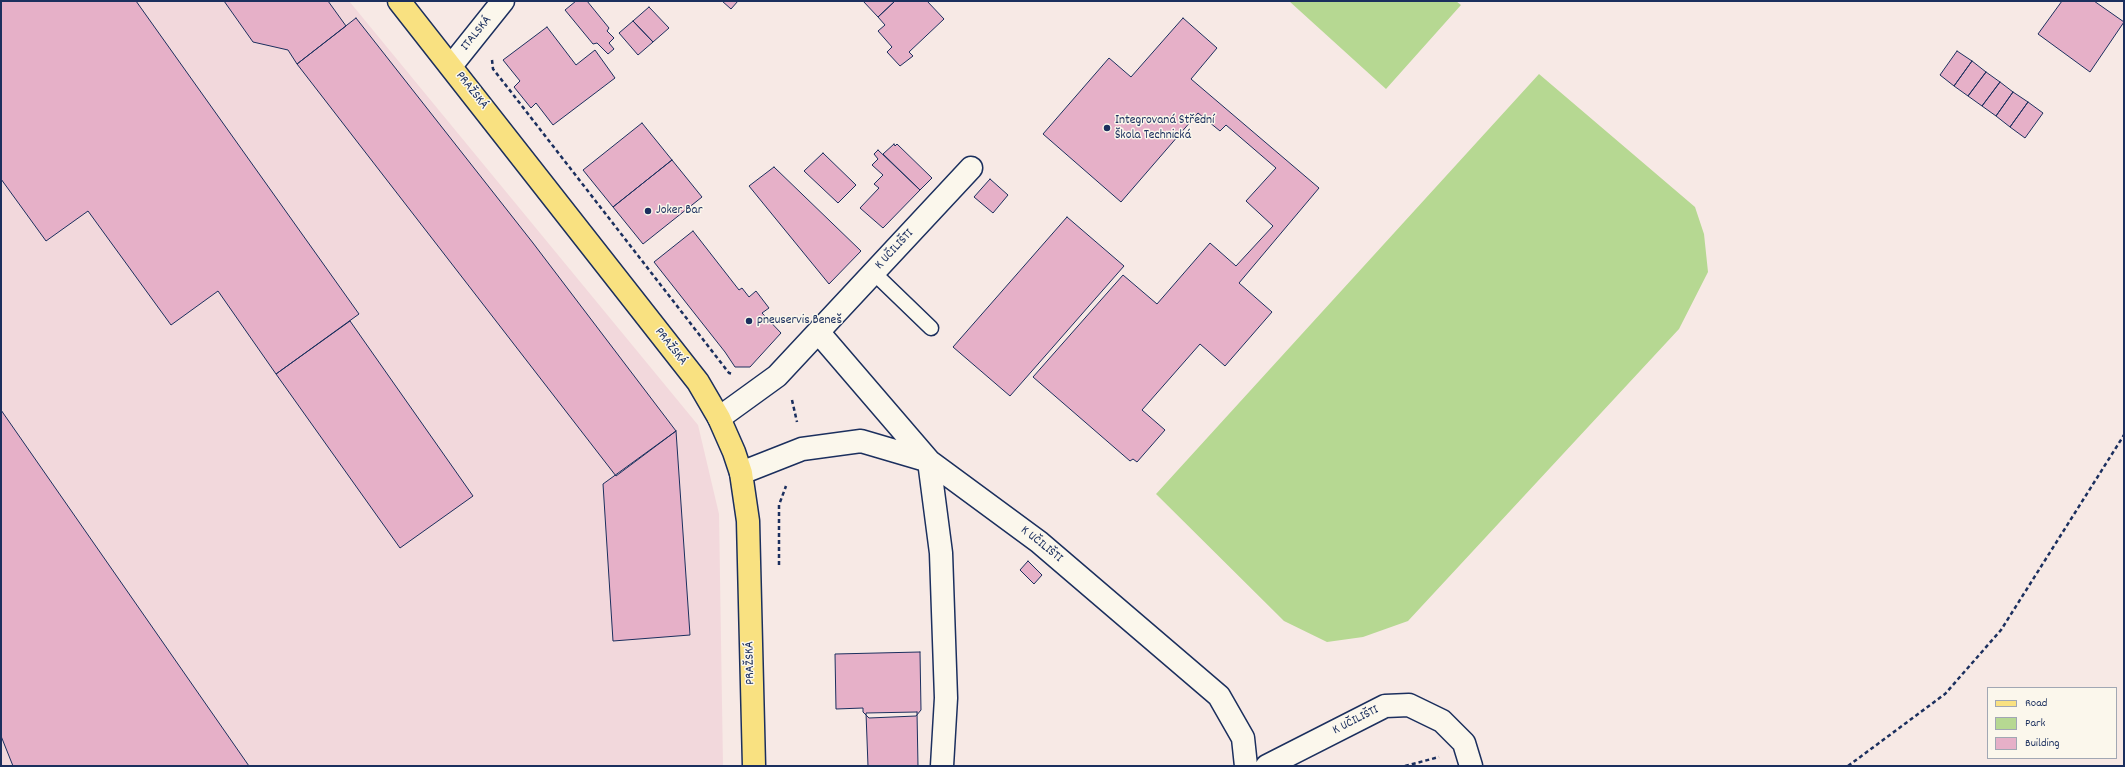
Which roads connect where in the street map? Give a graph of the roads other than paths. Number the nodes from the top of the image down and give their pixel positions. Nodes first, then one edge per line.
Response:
1 (399, 1) edge
2 (503, 1) edge
3 (451, 66) junction
4 (971, 168) dead end
5 (874, 273) junction
6 (931, 328) dead end
7 (819, 333) junction
8 (719, 418) junction
9 (929, 461) junction
10 (741, 473) junction
11 (1468, 758) edge
12 (754, 766) edge
13 (942, 766) edge
14 (1246, 766) edge
15 (1267, 766) edge

1 - 3 main road, PRAŽSKÁ
2 - 3 street, ITALSKÁ
3 - 8 main road, PRAŽSKÁ
4 - 5 street, K UČILIŠTI
5 - 6 lane
5 - 7 street, K UČILIŠTI
7 - 8 street, K UČILIŠTI
7 - 9 street, K UČILIŠTI
8 - 10 main road, PRAŽSKÁ
9 - 10 street
9 - 13 street
9 - 14 street, K UČILIŠTI
10 - 12 main road, PRAŽSKÁ
11 - 15 street, K UČILIŠTI

